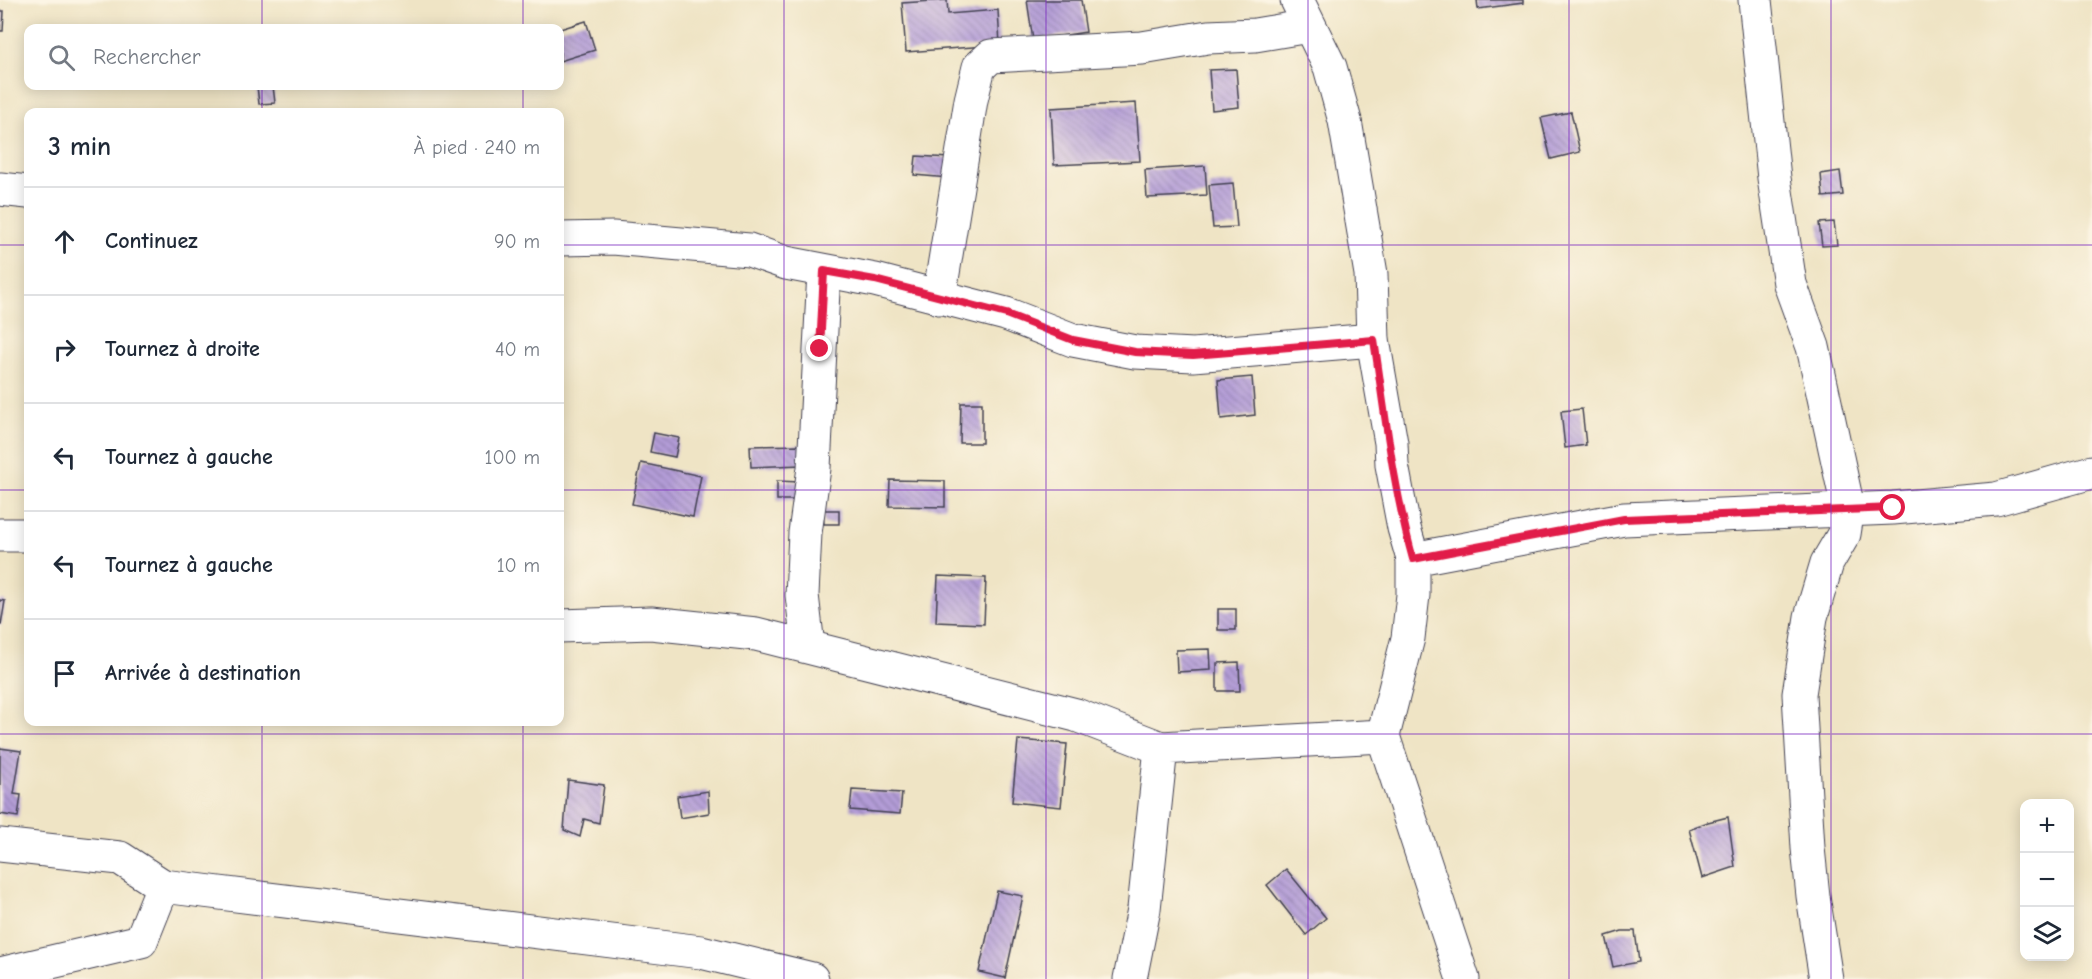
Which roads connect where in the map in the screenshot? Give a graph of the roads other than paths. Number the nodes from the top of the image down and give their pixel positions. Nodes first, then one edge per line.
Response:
1 (1755, 0) edge
2 (1303, 13) edge
3 (0, 189) edge
4 (24, 192) edge
5 (564, 239) edge
6 (824, 271) junction
7 (939, 298) junction
8 (1374, 340) junction
9 (2092, 472) edge
10 (1848, 508) junction
11 (0, 535) edge
12 (24, 536) edge
13 (1413, 559) junction
14 (564, 626) edge
15 (808, 646) junction
16 (1383, 736) junction
17 (1161, 748) junction
18 (0, 845) edge
19 (164, 886) junction
20 (0, 974) edge
21 (812, 979) edge
22 (1130, 979) edge
23 (1463, 979) edge
24 (1826, 979) edge

1 - 10 street
2 - 7 street
2 - 8 street
3 - 4 street
5 - 6 street
6 - 7 street
6 - 15 street
7 - 8 street
8 - 13 street
9 - 10 street
10 - 13 street
10 - 24 street
11 - 12 street
13 - 16 street
14 - 15 street
15 - 17 street
16 - 17 street
16 - 23 street
17 - 22 street
18 - 19 street
19 - 20 street
19 - 21 street

